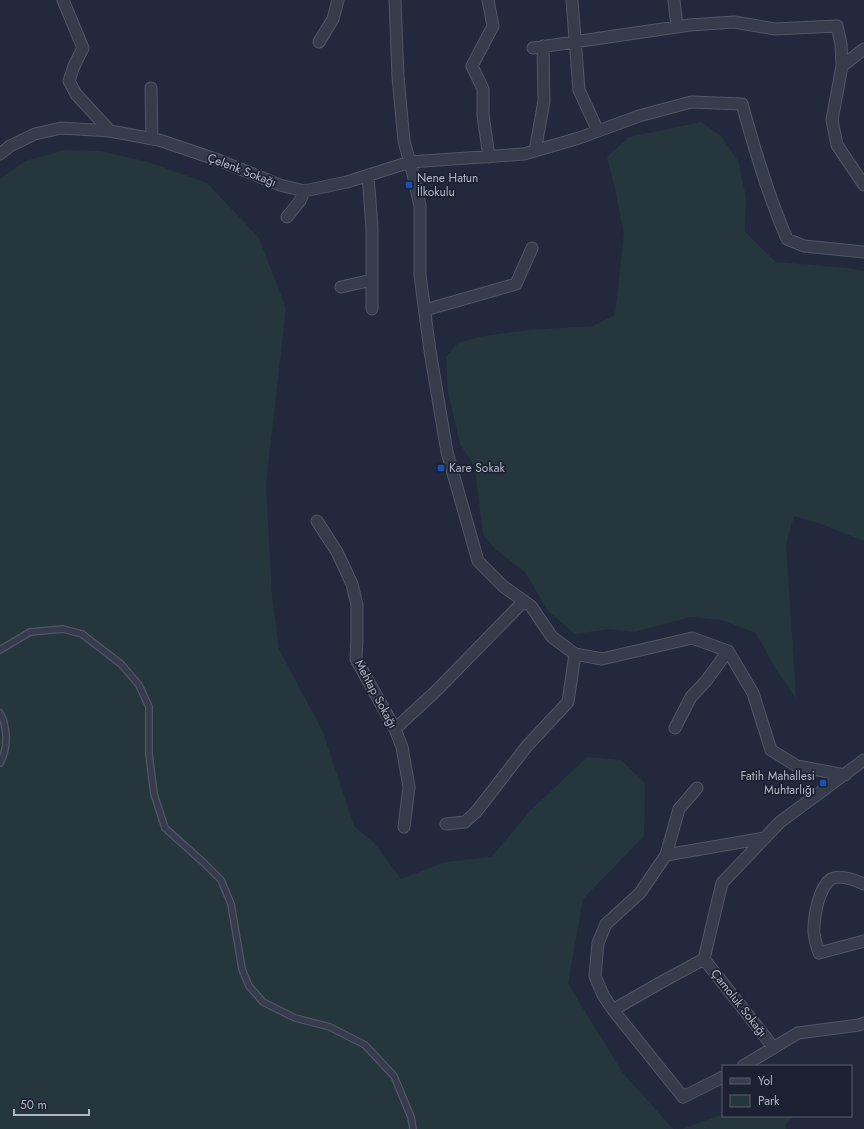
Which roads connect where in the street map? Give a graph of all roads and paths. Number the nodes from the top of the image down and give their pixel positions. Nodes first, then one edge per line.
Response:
1 (63, 0) edge
2 (338, 0) edge
3 (395, 0) edge
4 (488, 0) edge
5 (572, 0) edge
6 (674, 0) edge
7 (677, 27) junction
8 (319, 42) dead end
9 (576, 42) junction
10 (864, 49) edge
11 (842, 66) junction
12 (151, 88) dead end
13 (110, 131) junction
14 (598, 131) junction
15 (152, 139) junction
16 (535, 150) junction
17 (0, 154) edge
18 (489, 157) junction
19 (410, 162) junction
20 (368, 175) junction
21 (864, 185) edge
22 (304, 191) junction
23 (287, 217) dead end
24 (532, 248) dead end
25 (864, 252) edge
26 (372, 280) junction
27 (341, 287) dead end
28 (372, 309) dead end
29 (425, 310) junction
30 (317, 521) dead end
31 (524, 601) junction
32 (0, 650) edge
33 (728, 651) junction
34 (575, 654) junction
35 (0, 713) edge
36 (675, 728) dead end
37 (395, 729) junction
38 (864, 760) edge
39 (0, 763) edge
40 (845, 774) junction
41 (697, 788) dead end
42 (446, 824) dead end
43 (404, 827) dead end
44 (765, 838) junction
45 (666, 855) junction
46 (864, 884) edge
47 (864, 941) edge
48 (704, 959) junction
49 (613, 1010) junction
50 (864, 1023) edge
51 (774, 1048) junction
52 (745, 1065) edge
53 (722, 1078) edge
54 (413, 1129) edge

1 - 13 street
2 - 8 street
3 - 19 street
4 - 18 street
5 - 9 street
6 - 7 street
7 - 9 street
7 - 11 street
9 - 14 street
9 - 16 street
10 - 11 street
11 - 21 street
12 - 15 street
13 - 15 street, Çelenk Sokağı
13 - 17 street, Çelenk Sokağı
14 - 16 street, Çelenk Sokağı
14 - 25 street, Çelenk Sokağı
15 - 22 street, Çelenk Sokağı
16 - 18 street, Çelenk Sokağı
18 - 19 street, Çelenk Sokağı
19 - 20 street, Çelenk Sokağı
19 - 29 street
20 - 22 street, Çelenk Sokağı
20 - 26 street
22 - 23 street
24 - 29 street
26 - 27 street
26 - 28 street
29 - 31 street
30 - 37 street, Mehtap Sokağı
31 - 34 street
31 - 37 street
32 - 54 lane
33 - 34 street
33 - 36 street
33 - 40 street
34 - 42 street
35 - 39 lane
37 - 43 street, Mehtap Sokağı
38 - 40 street
40 - 44 street
41 - 45 street
44 - 45 street
44 - 48 street
45 - 49 street
46 - 47 street
48 - 49 street
48 - 51 street, Çamoluk Sokağı
49 - 53 street
50 - 51 street
51 - 52 street

